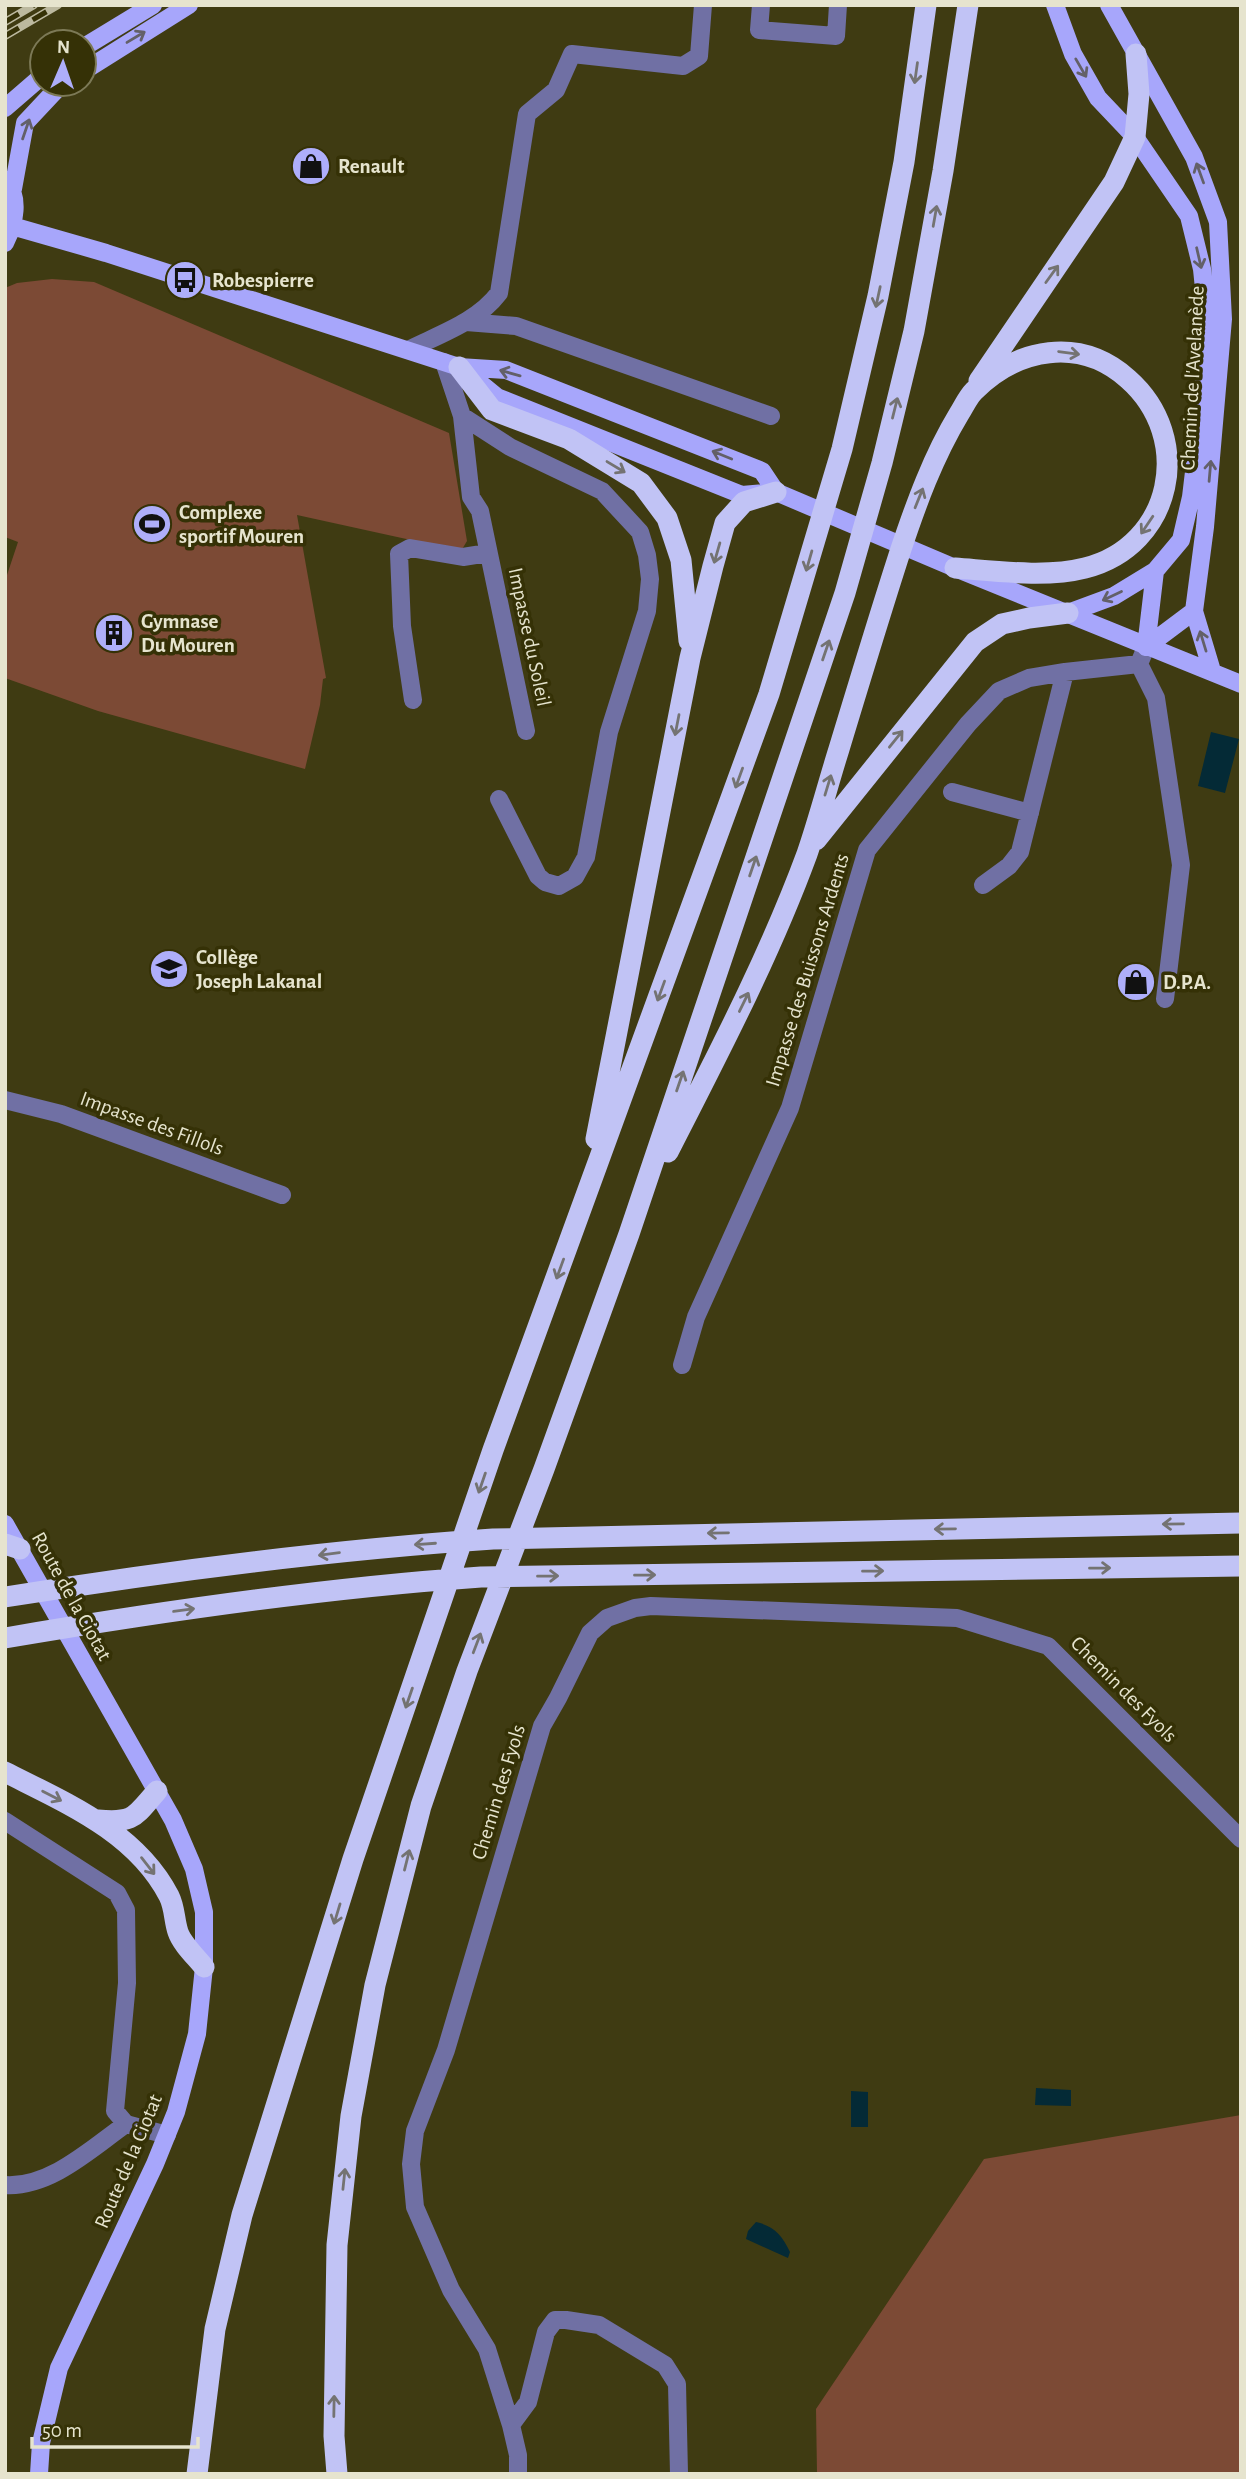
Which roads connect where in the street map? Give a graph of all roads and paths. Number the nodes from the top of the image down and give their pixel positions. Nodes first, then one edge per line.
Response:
1 (153, 5) edge
2 (189, 5) edge
3 (703, 5) edge
4 (761, 5) edge
5 (838, 5) edge
6 (926, 5) edge
7 (968, 5) edge
8 (1055, 5) edge
9 (1109, 5) edge
10 (98, 38) edge
11 (1136, 54) junction
12 (98, 62) edge
13 (28, 88) edge
14 (48, 98) edge
15 (5, 108) edge
16 (1135, 137) junction
17 (9, 184) edge
18 (9, 234) edge
19 (466, 321) junction
20 (408, 350) junction
21 (452, 365) junction
22 (973, 392) junction
23 (462, 416) junction
24 (771, 416) dead end
25 (776, 492) junction
26 (488, 552) junction
27 (955, 568) junction
28 (1155, 571) junction
29 (1194, 611) junction
30 (1068, 613) junction
31 (1146, 647) junction
32 (690, 658) junction
33 (1139, 664) junction
34 (1065, 671) junction
35 (1212, 671) junction
36 (1241, 684) edge
37 (413, 700) dead end
38 (526, 731) dead end
39 (952, 792) dead end
40 (499, 799) dead end
41 (1030, 813) junction
42 (808, 850) junction
43 (983, 884) dead end
44 (1165, 999) dead end
45 (5, 1100) edge
46 (282, 1195) dead end
47 (584, 1205) junction
48 (635, 1216) junction
49 (682, 1365) dead end
50 (1241, 1523) edge
51 (5, 1524) edge
52 (12, 1546) edge
53 (1241, 1566) edge
54 (5, 1597) edge
55 (10, 1638) edge
56 (5, 1772) edge
57 (157, 1791) junction
58 (99, 1820) junction
59 (5, 1821) edge
60 (1241, 1839) edge
61 (204, 1967) junction
62 (126, 2124) junction
63 (167, 2134) junction
64 (5, 2185) edge
65 (512, 2425) junction
66 (39, 2474) edge
67 (197, 2474) edge
68 (337, 2474) edge
69 (518, 2474) edge
70 (679, 2474) edge

1 - 10 main road
12 -> 2 main road
3 - 19 street
4 - 5 street
6 -> 47 highway
48 -> 7 highway
8 -> 16 main road, Chemin de l'Avelanède
9 - 11 main road, Chemin de l'Avelanède
11 - 16 highway
29 -> 11 main road, Chemin de l'Avelanède
13 - 15 main road
17 -> 14 main road
22 -> 16 highway
16 -> 28 main road, Chemin de l'Avelanède
17 - 18 main road
18 - 20 main road
19 - 20 street
19 - 24 street
20 - 21 main road
21 - 23 street, Impasse du Soleil
21 - 25 main road
25 -> 21 main road
21 -> 32 highway
22 -> 27 highway
42 -> 22 highway
23 - 26 street, Impasse du Soleil
23 - 40 street
25 - 27 main road
25 -> 32 highway
26 - 37 street, Impasse du Soleil
26 - 38 street, Impasse du Soleil
27 - 30 main road
28 -> 30 main road, Chemin de l'Avelanède
28 - 31 main road
29 - 31 main road
35 -> 29 main road, Chemin de l'Avelanède
30 - 31 main road
42 -> 30 highway
31 - 33 street
31 - 35 main road
32 -> 47 highway
33 - 34 street, Impasse des Buissons Ardents
33 - 44 street
34 - 41 street
34 - 49 street, Impasse des Buissons Ardents
35 - 36 main road
39 - 41 street
41 - 43 street
48 -> 42 highway
45 - 46 street, Impasse des Fillols
47 -> 67 highway
68 -> 48 highway
50 -> 54 highway
51 - 52 main road, Route de la Ciotat
52 - 57 main road, Route de la Ciotat
55 -> 53 highway
56 -> 58 highway
57 - 58 highway
57 - 61 main road, Route de la Ciotat
58 -> 61 highway
59 - 62 street
60 - 65 street, Chemin des Fyols
61 - 63 main road, Route de la Ciotat
62 - 63 street
62 - 64 street
63 - 66 main road, Route de la Ciotat
65 - 69 street, Chemin des Fyols
65 - 70 street

